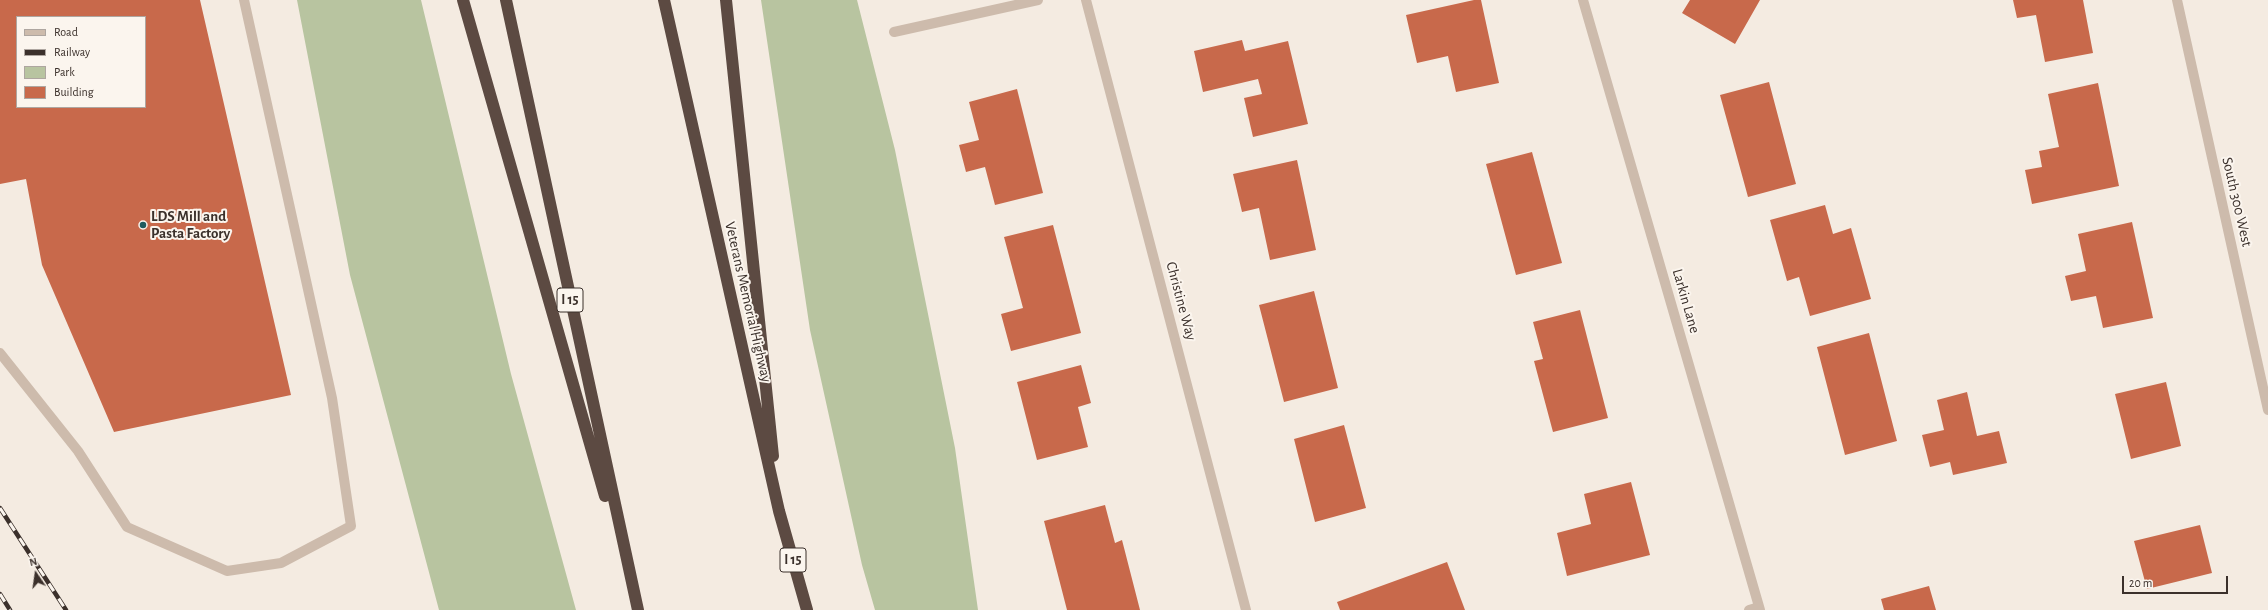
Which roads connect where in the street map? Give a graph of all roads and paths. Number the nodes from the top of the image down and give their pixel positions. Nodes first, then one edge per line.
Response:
1 (244, 0) edge
2 (463, 0) edge
3 (506, 0) edge
4 (664, 0) edge
5 (726, 0) edge
6 (1038, 0) edge
7 (1086, 0) edge
8 (1582, 0) edge
9 (2177, 0) edge
10 (894, 32) dead end
11 (0, 353) edge
12 (2268, 410) edge
13 (779, 511) junction
14 (636, 605) edge
15 (1760, 608) edge
16 (807, 610) edge
17 (1246, 610) edge
18 (1749, 610) edge

1 - 11 street
2 - 14 highway
3 - 14 highway, I 15
4 - 13 highway, Veterans Memorial Highway / I 15
5 - 13 highway
6 - 10 street
7 - 17 street, Christine Way
8 - 15 street, Larkin Lane
9 - 12 street, South 300 West
13 - 16 highway, Veterans Memorial Highway / I 15
15 - 18 street

